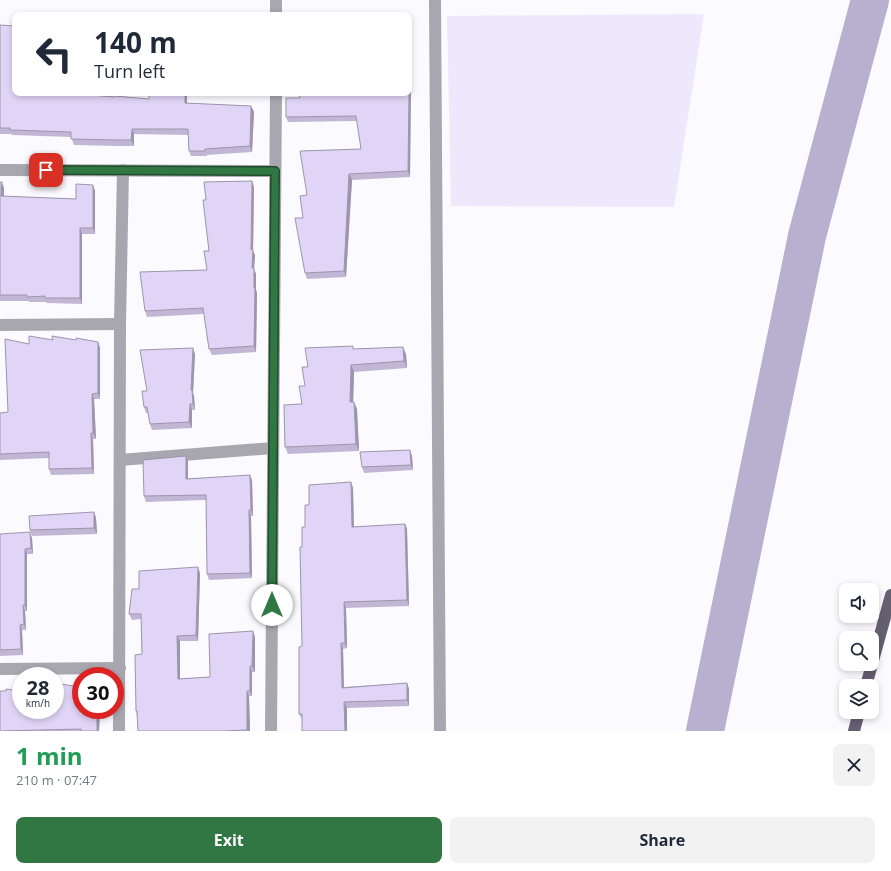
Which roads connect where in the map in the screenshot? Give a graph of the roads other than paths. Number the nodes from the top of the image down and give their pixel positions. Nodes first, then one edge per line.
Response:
1 (276, 0) edge
2 (435, 0) edge
3 (276, 12) edge
4 (276, 96) edge
5 (0, 170) edge
6 (123, 170) junction
7 (275, 171) junction
8 (120, 324) junction
9 (0, 325) edge
10 (273, 448) junction
11 (120, 460) junction
12 (891, 595) edge
13 (120, 667) edge
14 (72, 668) edge
15 (0, 669) edge
16 (868, 679) edge
17 (119, 719) edge
18 (857, 719) edge
19 (119, 731) edge
20 (271, 731) edge
21 (440, 731) edge
22 (854, 731) edge

1 - 3 street
2 - 21 street
4 - 7 street
5 - 6 street
6 - 7 street
6 - 8 street
7 - 10 street
8 - 9 street
8 - 11 street
10 - 11 street
10 - 20 street
11 - 13 street
12 - 16 main road
14 - 15 street
17 - 19 street
18 - 22 main road

